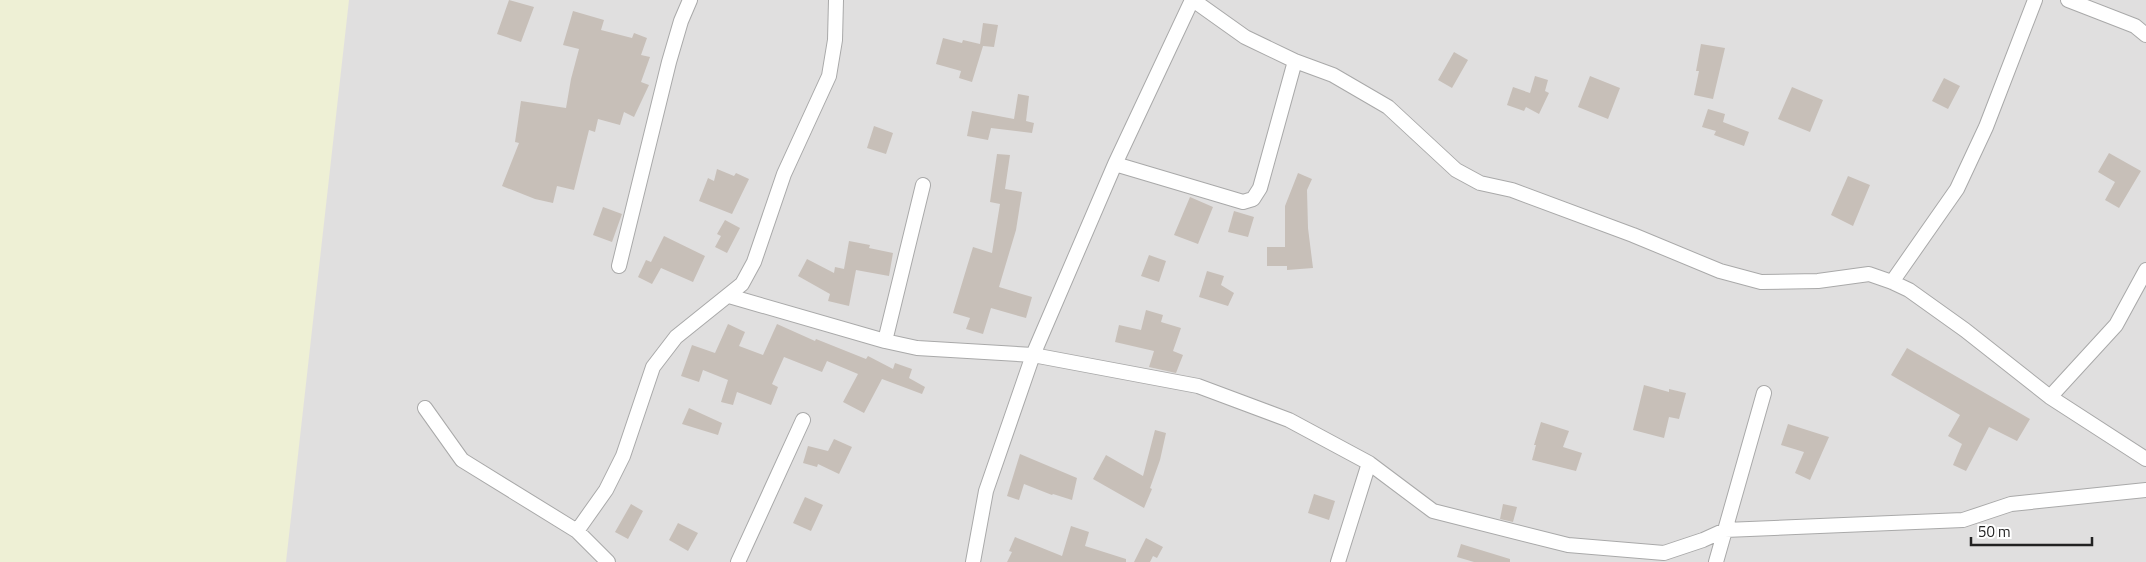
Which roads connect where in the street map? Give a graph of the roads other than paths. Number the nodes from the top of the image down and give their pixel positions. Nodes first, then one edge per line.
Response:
1 (690, 0) edge
2 (836, 0) edge
3 (1192, 0) edge
4 (2035, 0) edge
5 (2068, 0) edge
6 (2146, 35) edge
7 (1295, 61) junction
8 (1115, 164) junction
9 (923, 185) dead end
10 (619, 266) dead end
11 (2146, 270) edge
12 (1892, 282) junction
13 (729, 296) junction
14 (885, 341) junction
15 (1033, 356) junction
16 (1764, 393) dead end
17 (2050, 397) junction
18 (425, 408) dead end
19 (803, 420) dead end
20 (2146, 459) edge
21 (1369, 463) junction
22 (2146, 490) edge
23 (1725, 530) junction
24 (577, 531) junction
25 (608, 562) edge
26 (738, 562) edge
27 (972, 562) edge
28 (1338, 562) edge
29 (1716, 562) edge

1 - 10 street
2 - 13 street
3 - 7 street
3 - 8 street
4 - 12 street
5 - 6 street
7 - 8 street
7 - 12 street
8 - 15 street
9 - 14 street
11 - 17 street
12 - 17 street
13 - 14 street
13 - 24 street
14 - 15 street
15 - 21 street
15 - 27 street
16 - 23 street
17 - 20 street
18 - 24 street
19 - 26 street
21 - 23 street
21 - 28 street
22 - 23 street
23 - 29 street
24 - 25 street

